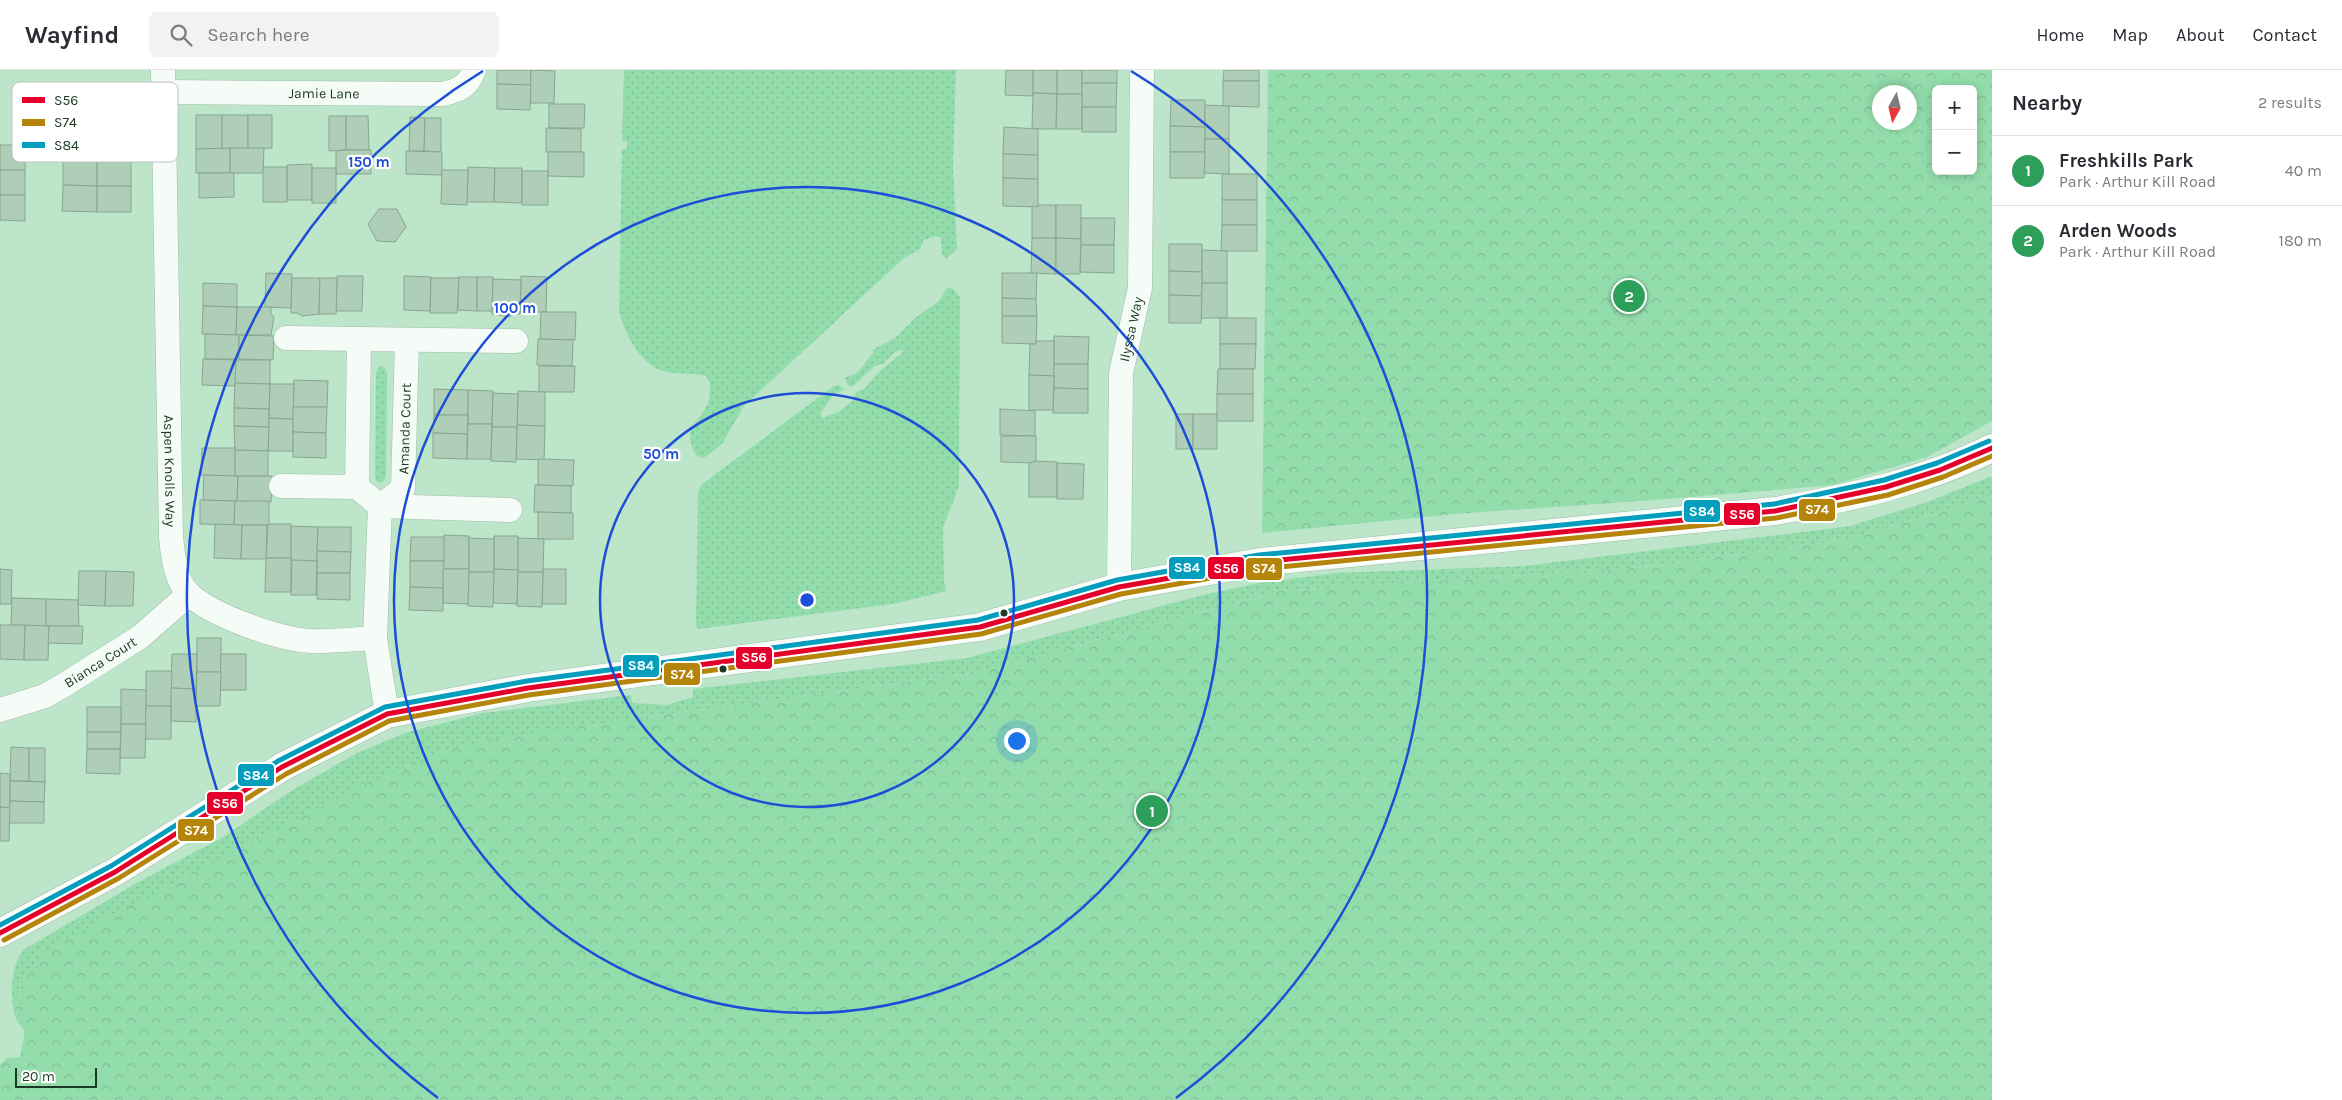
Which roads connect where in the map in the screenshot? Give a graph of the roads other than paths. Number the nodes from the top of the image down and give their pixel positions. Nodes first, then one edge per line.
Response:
1 (474, 70) edge
2 (1142, 70) edge
3 (163, 81) edge
4 (164, 162) edge
5 (286, 338) dead end
6 (359, 339) junction
7 (407, 340) junction
8 (516, 341) dead end
9 (1992, 448) edge
10 (281, 486) dead end
11 (357, 487) junction
12 (380, 506) junction
13 (510, 510) dead end
14 (1119, 588) junction
15 (189, 594) junction
16 (375, 638) junction
17 (0, 710) edge
18 (387, 714) junction
19 (0, 933) edge

1 - 3 street, Jamie Lane
2 - 14 street, Ilyssa Way
4 - 15 street, Aspen Knolls Way
5 - 6 street
6 - 7 street
6 - 11 street
7 - 8 street
7 - 12 street, Amanda Court
9 - 14 street
10 - 11 street
11 - 12 street
12 - 13 street
12 - 16 street
14 - 18 street
15 - 16 street, Aspen Knolls Way
15 - 17 street, Bianca Court
16 - 18 street
18 - 19 street

